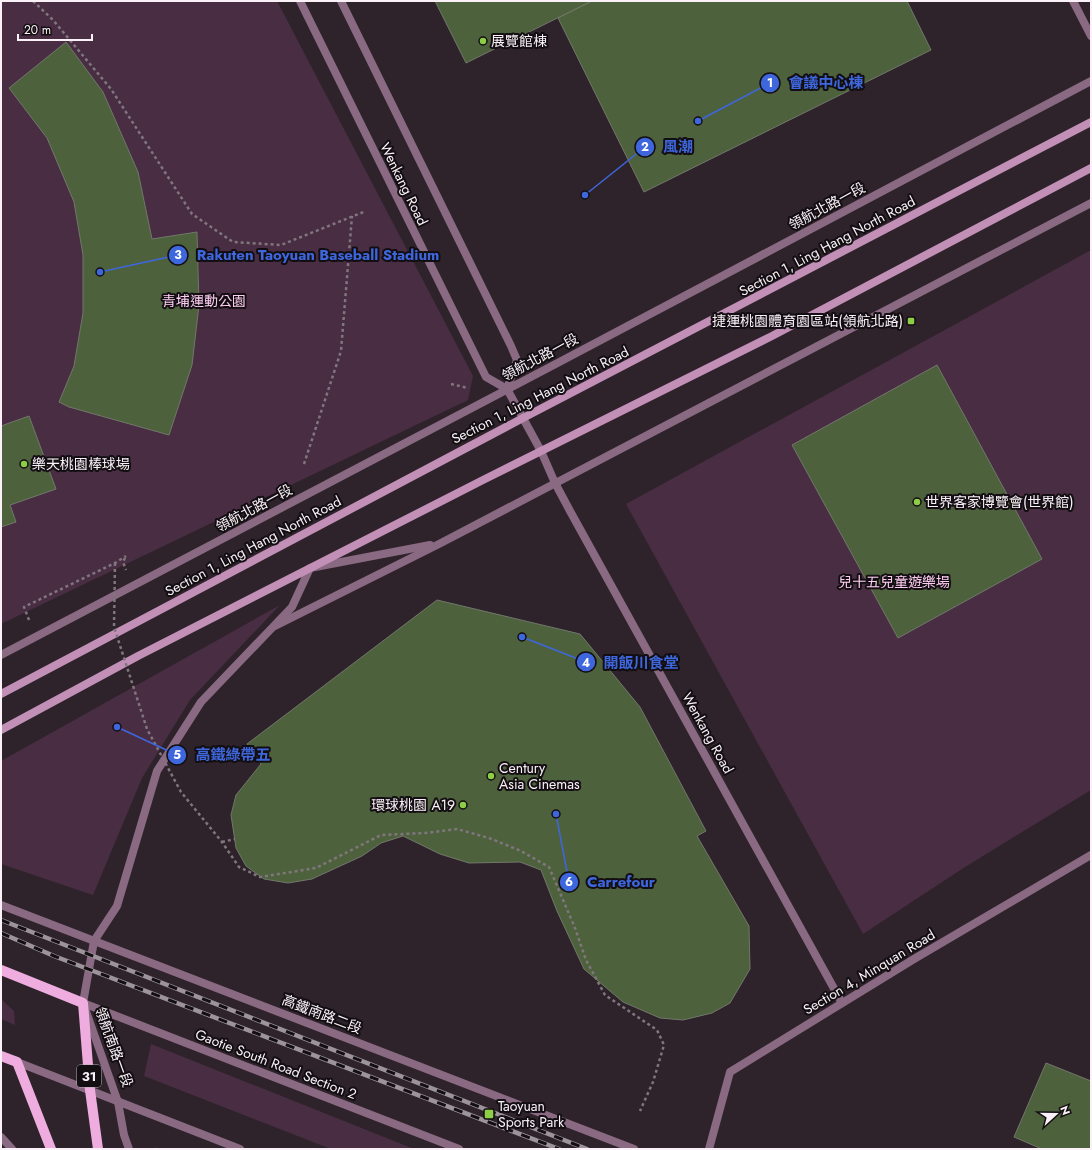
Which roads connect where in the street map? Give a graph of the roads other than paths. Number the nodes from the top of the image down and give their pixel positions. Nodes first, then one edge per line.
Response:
1 (300, 1) edge
2 (341, 1) edge
3 (1073, 1) edge
4 (1091, 36) edge
5 (1091, 81) edge
6 (1091, 122) edge
7 (1091, 168) edge
8 (1091, 203) edge
9 (507, 389) junction
10 (523, 418) junction
11 (541, 451) junction
12 (555, 483) junction
13 (439, 544) junction
14 (310, 568) junction
15 (275, 626) junction
16 (1, 655) edge
17 (1, 694) edge
18 (1, 730) edge
19 (1091, 855) edge
20 (1, 904) edge
21 (94, 941) junction
22 (1, 970) edge
23 (83, 1003) junction
24 (842, 1004) junction
25 (1, 1056) edge
26 (17, 1062) junction
27 (90, 1090) junction
28 (118, 1102) junction
29 (1, 1137) edge
30 (12, 1149) edge
31 (51, 1149) edge
32 (98, 1149) edge
33 (129, 1149) edge
34 (240, 1149) edge
35 (459, 1149) edge
36 (634, 1149) edge
37 (709, 1149) edge

1 - 9 street, Wenkang Road
2 - 9 street, Wenkang Road
3 - 4 street
5 - 9 street, 領航北路一段
6 - 10 main road, Section 1, Ling Hang North Road
7 - 11 main road
8 - 12 street
9 - 10 street, Wenkang Road
9 - 16 street, 領航北路一段
10 - 11 street, Wenkang Road
10 - 17 main road, Section 1, Ling Hang North Road
11 - 12 street, Wenkang Road
11 - 14 main road
12 - 13 street
12 - 24 street, Wenkang Road
13 - 14 street
13 - 15 street
14 - 15 street
14 - 18 main road
15 - 21 street
19 - 24 street, Section 4, Minquan Road
20 - 21 street, 高鐵南路二段
21 - 23 street
21 - 36 street, 高鐵南路二段
22 - 23 main road
23 - 27 main road, 領航南路一段 / 31
23 - 28 street, 領航南路一段 / 31
23 - 35 street, Gaotie South Road Section 2
24 - 37 street, Section 4, Minquan Road
25 - 26 main road
26 - 27 street
26 - 31 main road
27 - 28 street
27 - 32 main road, 領航南路一段 / 31
28 - 33 street, 領航南路一段 / 31
28 - 34 street
29 - 30 street

